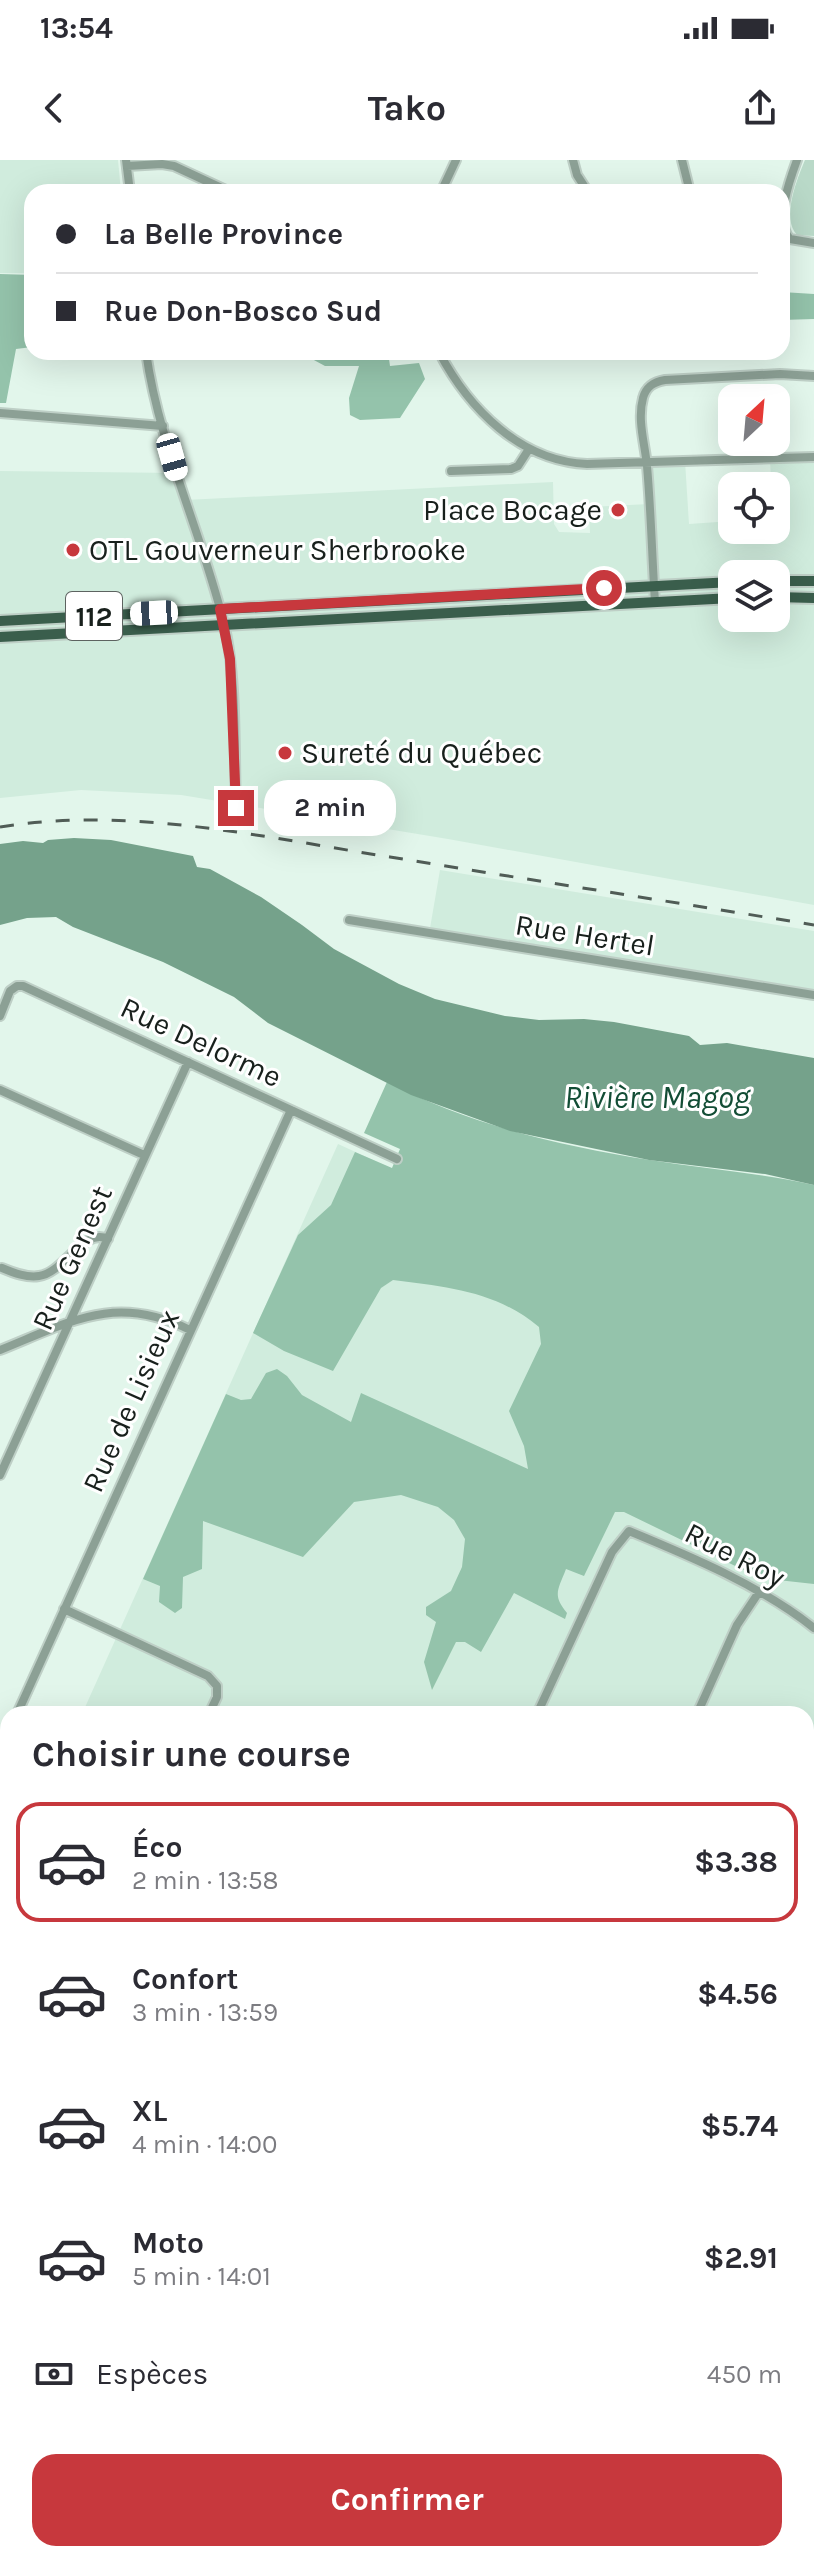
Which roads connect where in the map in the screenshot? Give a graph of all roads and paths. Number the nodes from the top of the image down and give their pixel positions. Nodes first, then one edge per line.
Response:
1 (456, 160) edge
2 (573, 160) edge
3 (682, 160) edge
4 (797, 160) edge
5 (126, 163) edge
6 (129, 184) edge
7 (213, 184) edge
8 (445, 184) edge
9 (583, 184) edge
10 (688, 184) edge
11 (789, 184) edge
12 (790, 239) edge
13 (814, 243) edge
14 (148, 360) edge
15 (444, 360) edge
16 (814, 376) edge
17 (0, 413) edge
18 (163, 426) junction
19 (529, 449) junction
20 (814, 457) edge
21 (647, 463) junction
22 (451, 471) dead end
23 (790, 581) edge
24 (814, 581) edge
25 (718, 583) edge
26 (654, 586) junction
27 (790, 597) edge
28 (814, 598) edge
29 (718, 599) edge
30 (655, 602) junction
31 (220, 609) junction
32 (0, 621) edge
33 (225, 626) junction
34 (0, 637) edge
35 (236, 808) dead end
36 (349, 920) dead end
37 (814, 995) edge
38 (0, 1016) edge
39 (188, 1062) junction
40 (0, 1090) edge
41 (291, 1110) junction
42 (144, 1155) junction
43 (397, 1159) dead end
44 (108, 1239) junction
45 (2, 1268) dead end
46 (70, 1322) junction
47 (190, 1330) junction
48 (0, 1350) edge
49 (0, 1475) edge
50 (759, 1592) junction
51 (64, 1609) junction
52 (814, 1628) edge
53 (21, 1706) edge
54 (213, 1706) edge
55 (541, 1706) edge
56 (701, 1706) edge

1 - 8 street
2 - 9 street
3 - 10 street
4 - 11 street
5 - 6 street
5 - 7 street
12 - 13 street
14 - 18 street
15 - 19 street
16 - 21 street
17 - 18 street
18 - 31 street
19 - 21 street
19 - 22 street
20 - 21 street
21 - 26 street
23 - 24 main road
25 - 26 main road, 112
26 - 30 street
26 - 31 main road, 112
27 - 28 main road
29 - 30 main road, 112
30 - 33 main road, 112
31 - 32 main road, 112
31 - 33 street
33 - 34 main road, 112
33 - 35 street
36 - 37 street, Rue Hertel
38 - 39 street, Rue Delorme
39 - 41 street, Rue Delorme
39 - 42 street, Rue Genest
40 - 42 street
41 - 43 street, Rue Delorme
41 - 47 street, Rue de Lisieux
42 - 44 street, Rue Genest
44 - 45 street
44 - 46 street, Rue Genest
46 - 47 street
46 - 48 street
46 - 49 street, Rue Genest
47 - 51 street, Rue de Lisieux
50 - 52 street, Rue Roy
50 - 55 street, Rue Roy
50 - 56 street
51 - 53 street, Rue de Lisieux
51 - 54 street

